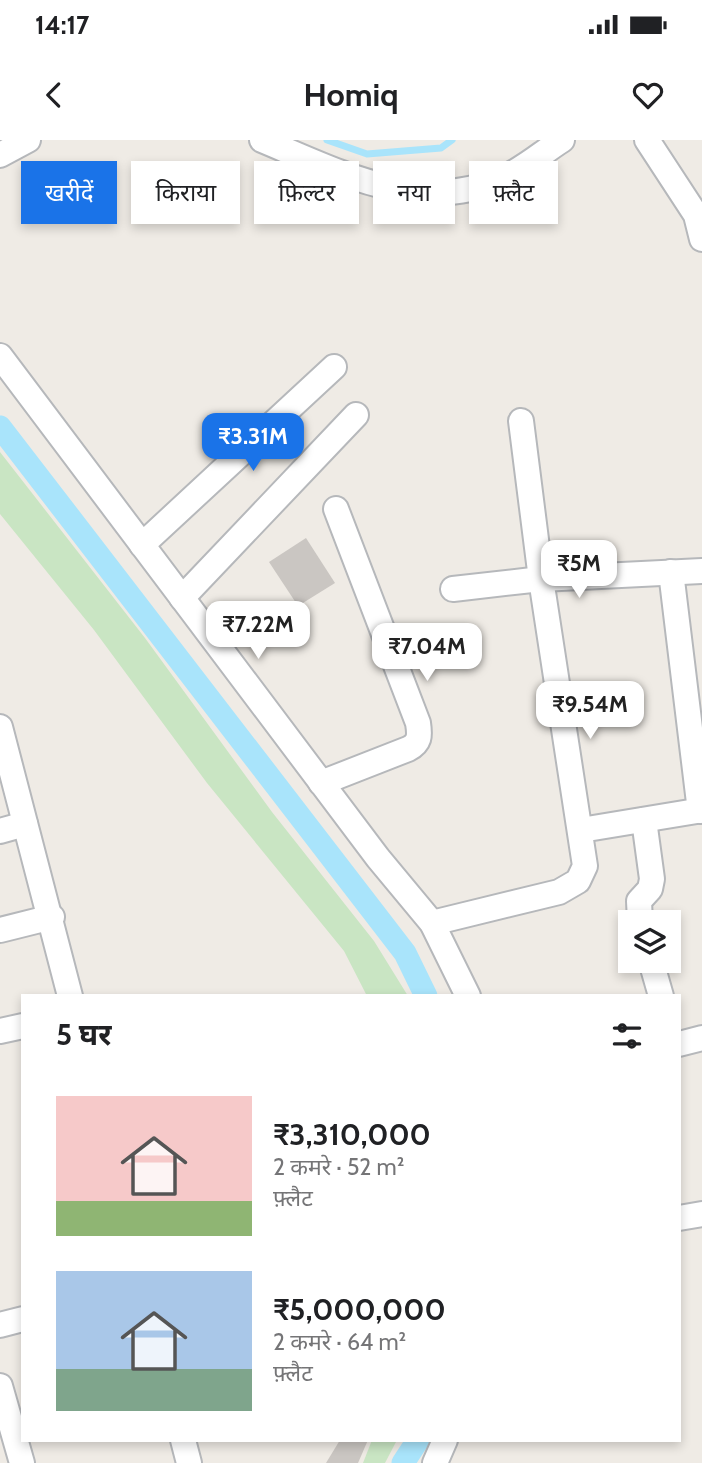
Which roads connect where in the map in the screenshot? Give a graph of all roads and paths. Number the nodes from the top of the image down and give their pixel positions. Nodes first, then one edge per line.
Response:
1 (28, 140) edge
2 (262, 140) edge
3 (562, 140) edge
4 (647, 140) edge
5 (0, 155) edge
6 (702, 238) edge
7 (0, 356) edge
8 (334, 367) dead end
9 (356, 415) dead end
10 (521, 421) dead end
11 (336, 509) dead end
12 (142, 545) junction
13 (702, 571) edge
14 (671, 572) junction
15 (541, 579) junction
16 (453, 589) dead end
17 (182, 598) junction
18 (0, 727) edge
19 (321, 783) junction
20 (701, 811) edge
21 (644, 820) junction
22 (26, 824) junction
23 (581, 830) junction
24 (0, 831) edge
25 (639, 910) edge
26 (52, 917) junction
27 (432, 923) junction
28 (0, 930) edge
29 (654, 973) edge
30 (70, 994) edge
31 (467, 994) edge
32 (660, 994) edge
33 (21, 1026) edge
34 (0, 1031) edge
35 (702, 1038) edge
36 (681, 1043) edge
37 (702, 1214) edge
38 (681, 1218) edge
39 (21, 1320) edge
40 (0, 1325) edge
41 (0, 1386) edge
42 (184, 1442) edge
43 (444, 1442) edge
44 (22, 1463) edge
45 (189, 1463) edge
46 (435, 1463) edge

1 - 5 street
2 - 3 street
4 - 6 street
7 - 12 street
8 - 12 street
9 - 17 street
10 - 15 street
11 - 19 street
12 - 17 street
13 - 14 street
14 - 15 street
14 - 20 street
15 - 16 street
15 - 23 street
17 - 19 street
18 - 22 street
19 - 27 street
20 - 21 street
21 - 23 street
21 - 25 street
22 - 24 street
22 - 26 street
23 - 27 street
26 - 28 street
26 - 30 street
27 - 31 street
29 - 32 street
33 - 34 street
35 - 36 street
37 - 38 street
39 - 40 street
41 - 44 street
42 - 45 street
43 - 46 street

